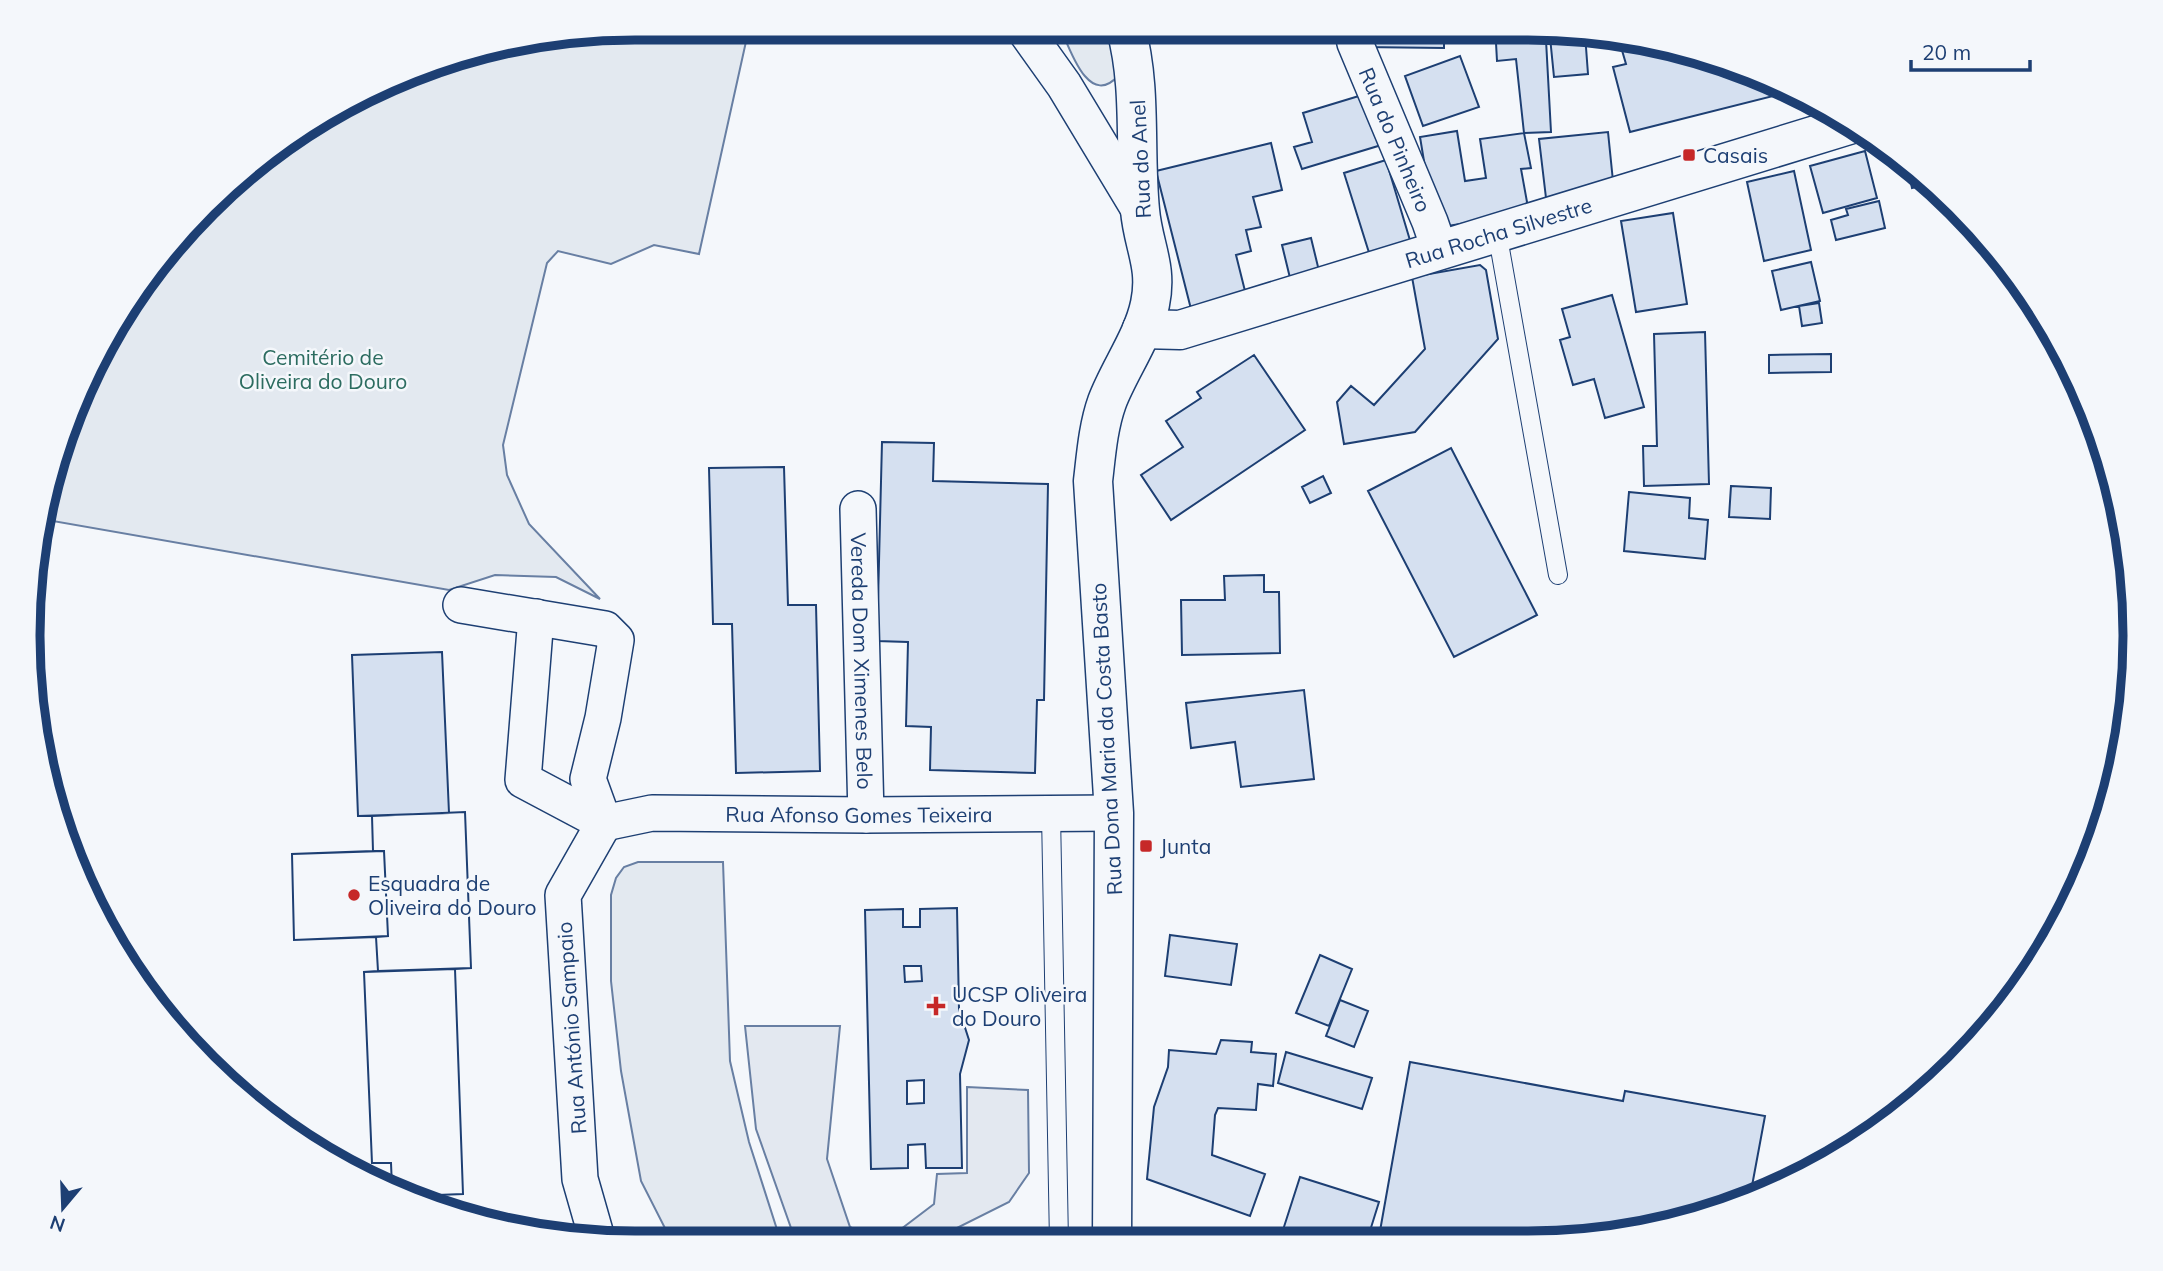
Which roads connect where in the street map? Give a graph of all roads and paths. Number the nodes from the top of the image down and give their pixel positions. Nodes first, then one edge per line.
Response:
1 (1032, 40) edge
2 (1128, 40) edge
3 (1354, 40) edge
4 (1838, 128) edge
5 (1140, 211) junction
6 (1497, 232) junction
7 (1440, 251) junction
8 (1142, 329) junction
9 (858, 509) dead end
10 (1558, 575) dead end
11 (461, 605) dead end
12 (536, 617) junction
13 (1114, 813) junction
14 (1051, 814) junction
15 (866, 815) junction
16 (604, 823) junction
17 (594, 1229) edge
18 (1059, 1231) edge
19 (1112, 1231) edge

1 - 5 street
2 - 5 street, Rua do Anel
3 - 7 street, Rua do Pinheiro
4 - 6 street, Rua Rocha Silvestre
5 - 8 street, Rua do Anel
6 - 7 street, Rua Rocha Silvestre
6 - 10 lane
7 - 8 street, Rua Rocha Silvestre
8 - 13 street, Rua Dona Maria da Costa Basto
9 - 15 street, Vereda Dom Ximenes Belo
11 - 12 street
12 - 16 street
12 - 16 street
13 - 14 street, Rua Afonso Gomes Teixeira
13 - 19 street, Rua Dona Maria da Costa Basto
14 - 15 street, Rua Afonso Gomes Teixeira
14 - 18 lane
15 - 16 street, Rua Afonso Gomes Teixeira
16 - 17 street, Rua António Sampaio

